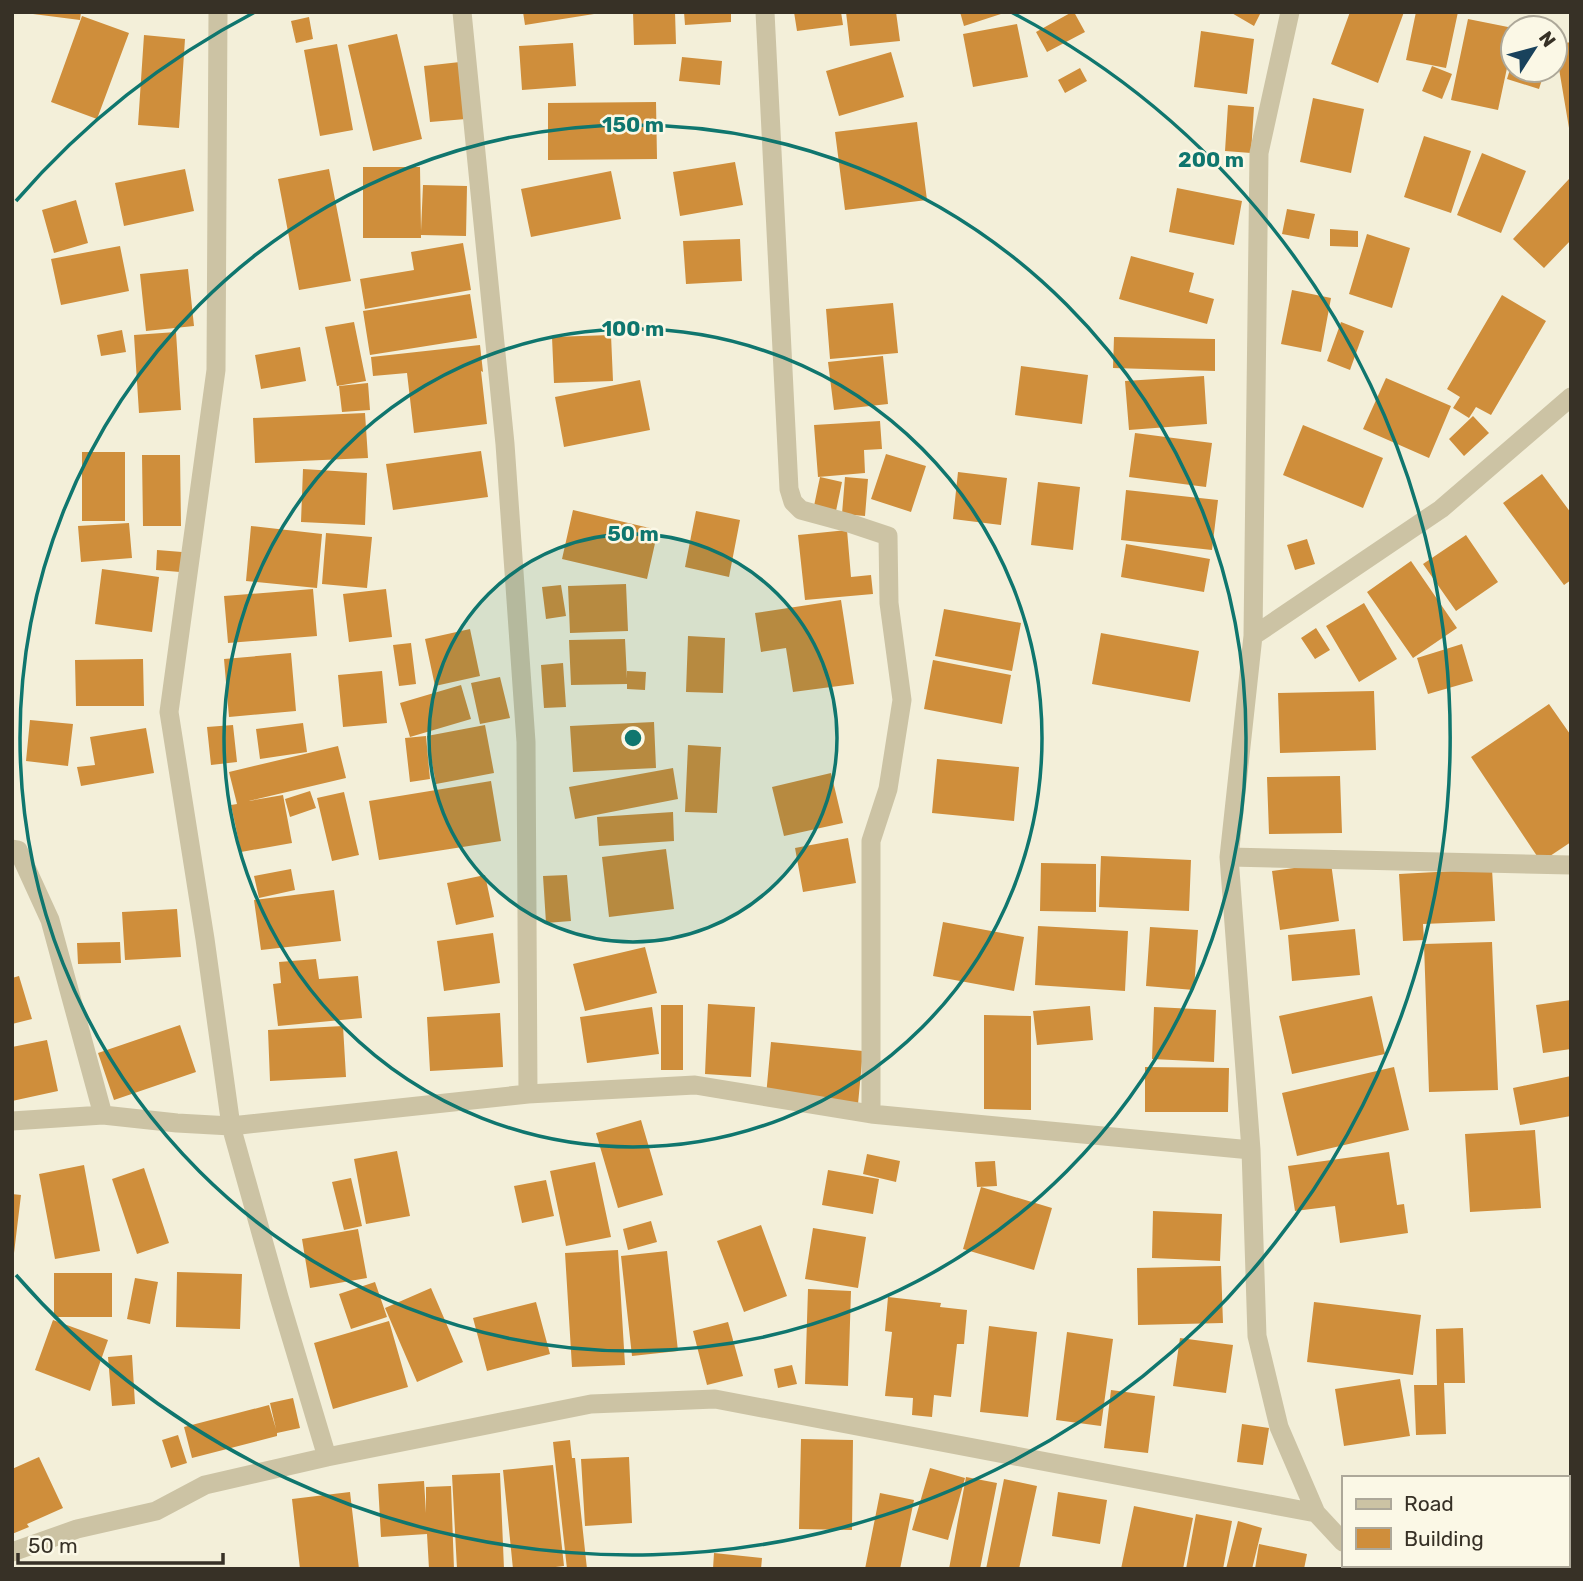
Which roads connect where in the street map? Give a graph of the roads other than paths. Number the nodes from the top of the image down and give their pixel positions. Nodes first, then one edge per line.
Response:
1 (218, 12) edge
2 (462, 12) edge
3 (765, 12) edge
4 (1290, 12) edge
5 (1571, 397) edge
6 (1253, 636) junction
7 (12, 849) edge
8 (1229, 858) junction
9 (1571, 865) edge
10 (528, 1094) junction
11 (871, 1114) junction
12 (103, 1115) junction
13 (12, 1121) edge
14 (232, 1126) junction
15 (1251, 1150) junction
16 (327, 1457) junction
17 (1316, 1513) junction
18 (1342, 1541) edge
19 (12, 1552) edge

1 - 14 street
2 - 10 street
3 - 11 street
4 - 6 street
5 - 6 street
6 - 8 street
7 - 12 street
8 - 9 street
8 - 15 street
10 - 11 street
10 - 14 street
11 - 15 street
12 - 13 street
12 - 14 street
14 - 16 street
15 - 17 street
16 - 17 street
16 - 19 street
17 - 18 street

